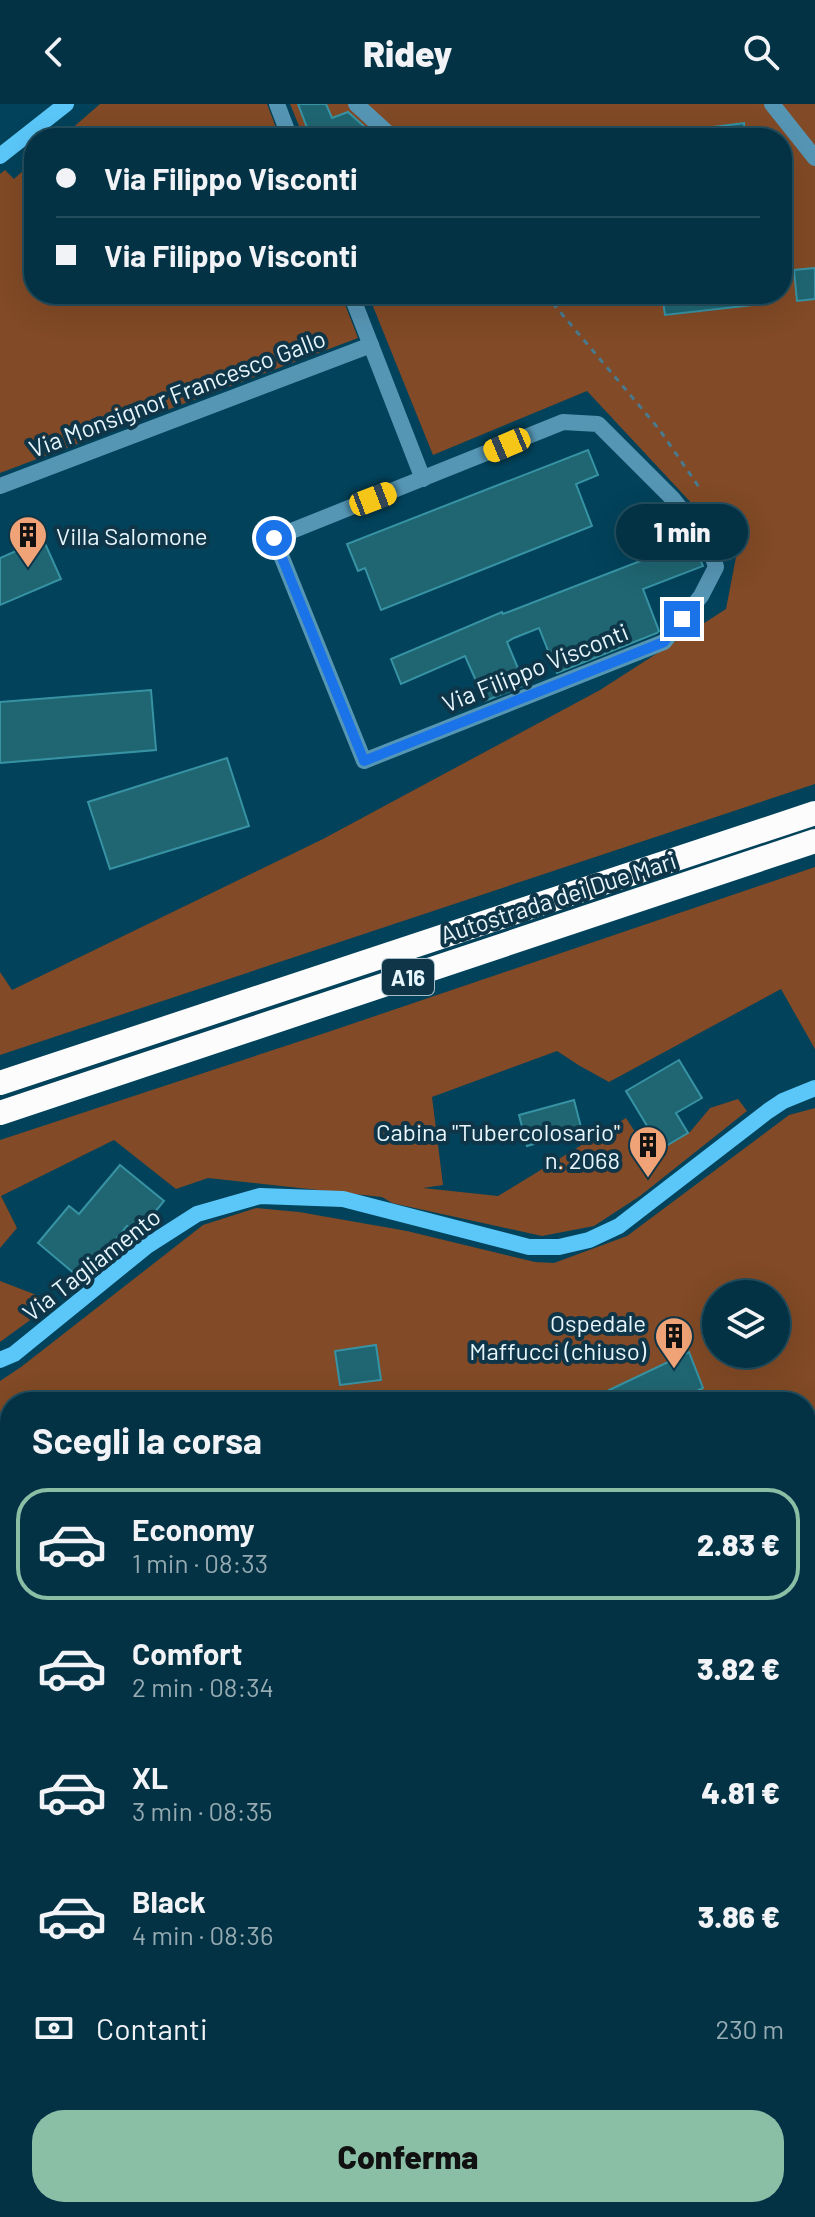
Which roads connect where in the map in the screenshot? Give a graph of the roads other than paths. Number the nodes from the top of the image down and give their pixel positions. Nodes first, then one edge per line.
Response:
1 (66, 104) edge
2 (277, 104) edge
3 (356, 104) edge
4 (772, 104) edge
5 (36, 128) edge
6 (286, 128) edge
7 (382, 128) edge
8 (791, 128) edge
9 (792, 129) edge
10 (24, 137) edge
11 (0, 156) edge
12 (815, 158) edge
13 (355, 304) edge
14 (371, 345) junction
15 (423, 479) junction
16 (0, 486) edge
17 (815, 813) edge
18 (815, 841) edge
19 (0, 1083) edge
20 (815, 1088) edge
21 (0, 1113) edge
22 (0, 1360) edge

1 - 5 main road
2 - 6 street
3 - 7 street
4 - 8 street
9 - 12 street
10 - 11 main road
13 - 14 street
14 - 15 street
14 - 16 street, Via Monsignor Francesco Gallo
15 - 15 street, Via Filippo Visconti
17 - 19 highway, Autostrada dei Due Mari / A16
18 - 21 highway, Autostrada dei Due Mari / A16
20 - 22 main road, Via Tagliamento

